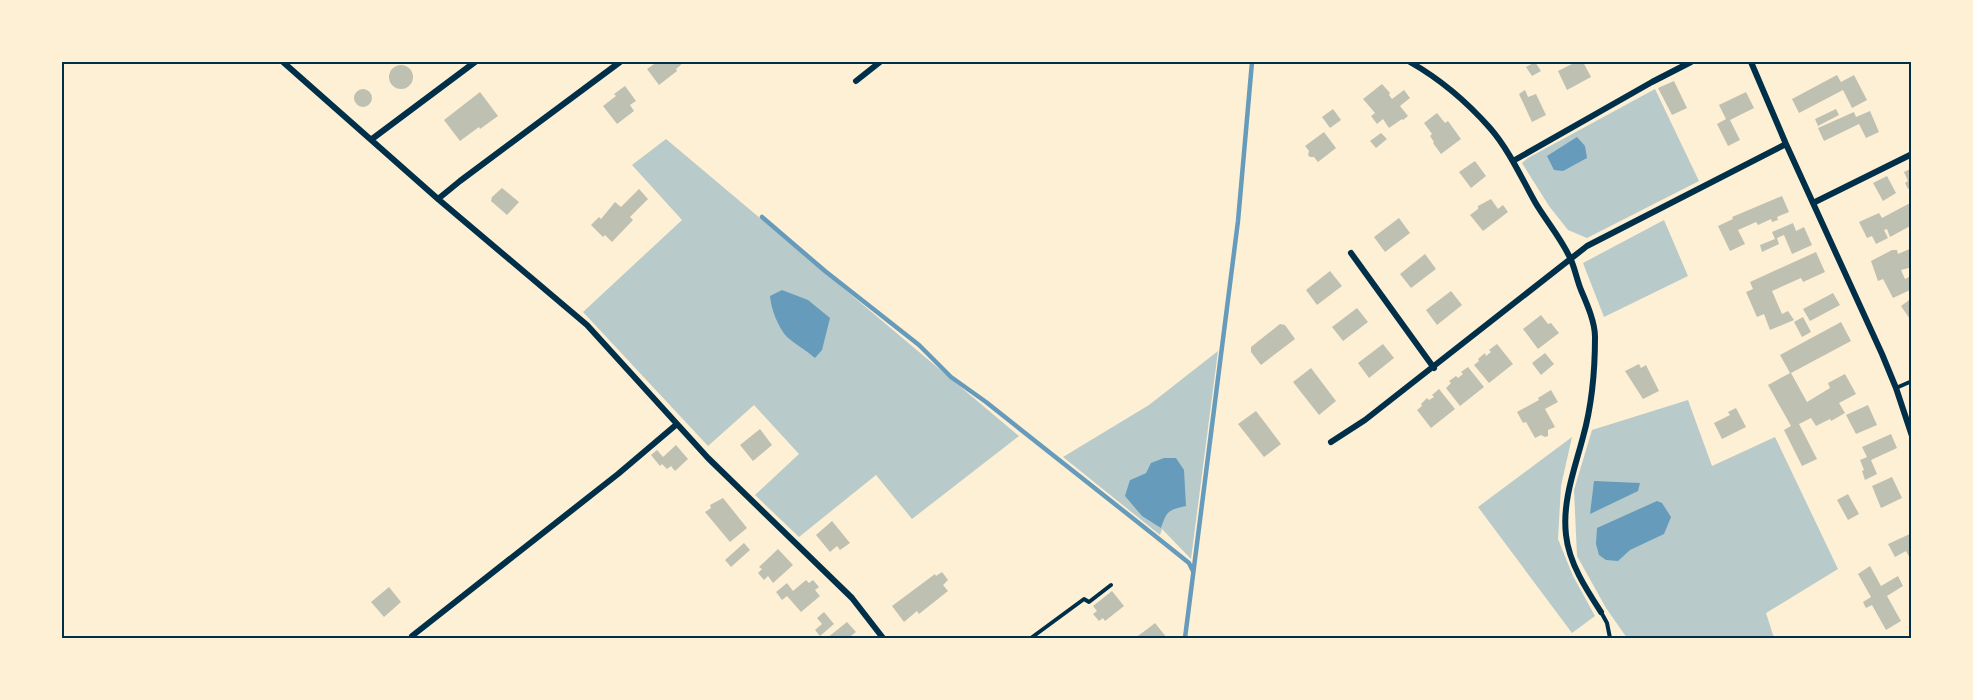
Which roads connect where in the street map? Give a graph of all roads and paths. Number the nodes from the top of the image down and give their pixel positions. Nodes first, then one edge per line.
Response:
1 (283, 62) edge
2 (475, 62) edge
3 (620, 62) edge
4 (880, 62) edge
5 (1410, 62) edge
6 (1691, 62) edge
7 (1751, 62) edge
8 (855, 81) dead end
9 (372, 139) junction
10 (1786, 144) junction
11 (1911, 154) edge
12 (1513, 161) junction
13 (438, 199) junction
14 (1813, 203) junction
15 (1351, 253) dead end
16 (1570, 258) junction
17 (1434, 368) junction
18 (1911, 381) edge
19 (1896, 388) junction
20 (677, 424) junction
21 (1911, 436) edge
22 (1331, 442) dead end
23 (1111, 585) dead end
24 (1601, 612) joint
25 (412, 636) dead end
26 (883, 639) edge
27 (1031, 639) edge
28 (1610, 639) edge

1 - 9 street
2 - 9 street
3 - 13 street
4 - 8 street
5 - 12 street
6 - 12 street
7 - 10 street
9 - 13 street
10 - 14 street
10 - 16 street
11 - 14 street
12 - 16 street
13 - 20 street
14 - 19 street
15 - 17 street
16 - 17 street
16 - 24 street
17 - 22 street
18 - 19 lane
19 - 21 street
20 - 25 street
20 - 26 street
23 - 27 lane
24 - 28 lane

